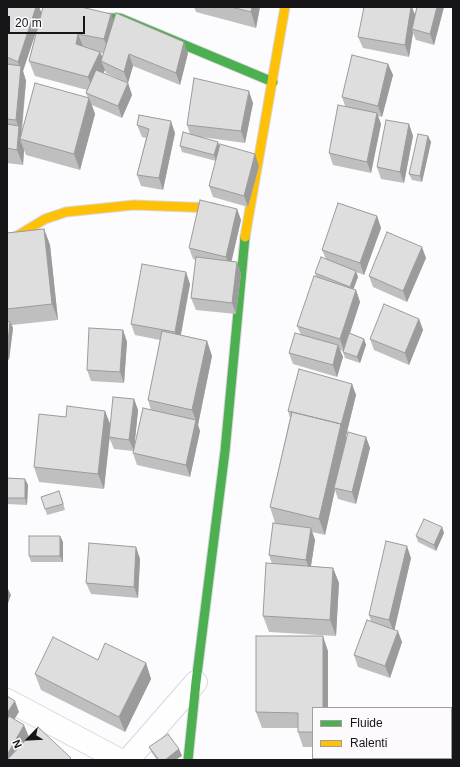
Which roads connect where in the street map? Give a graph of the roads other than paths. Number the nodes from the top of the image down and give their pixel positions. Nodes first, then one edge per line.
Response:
1 (48, 7) edge
2 (285, 7) edge
3 (273, 82) junction
4 (244, 241) junction
5 (7, 242) edge
6 (196, 682) junction
7 (7, 700) edge
8 (120, 760) edge
9 (128, 760) edge
10 (188, 760) edge

1 - 3 main road
2 - 3 main road
3 - 4 main road
4 - 5 main road
4 - 6 main road
6 - 9 street
6 - 10 main road
7 - 8 street

